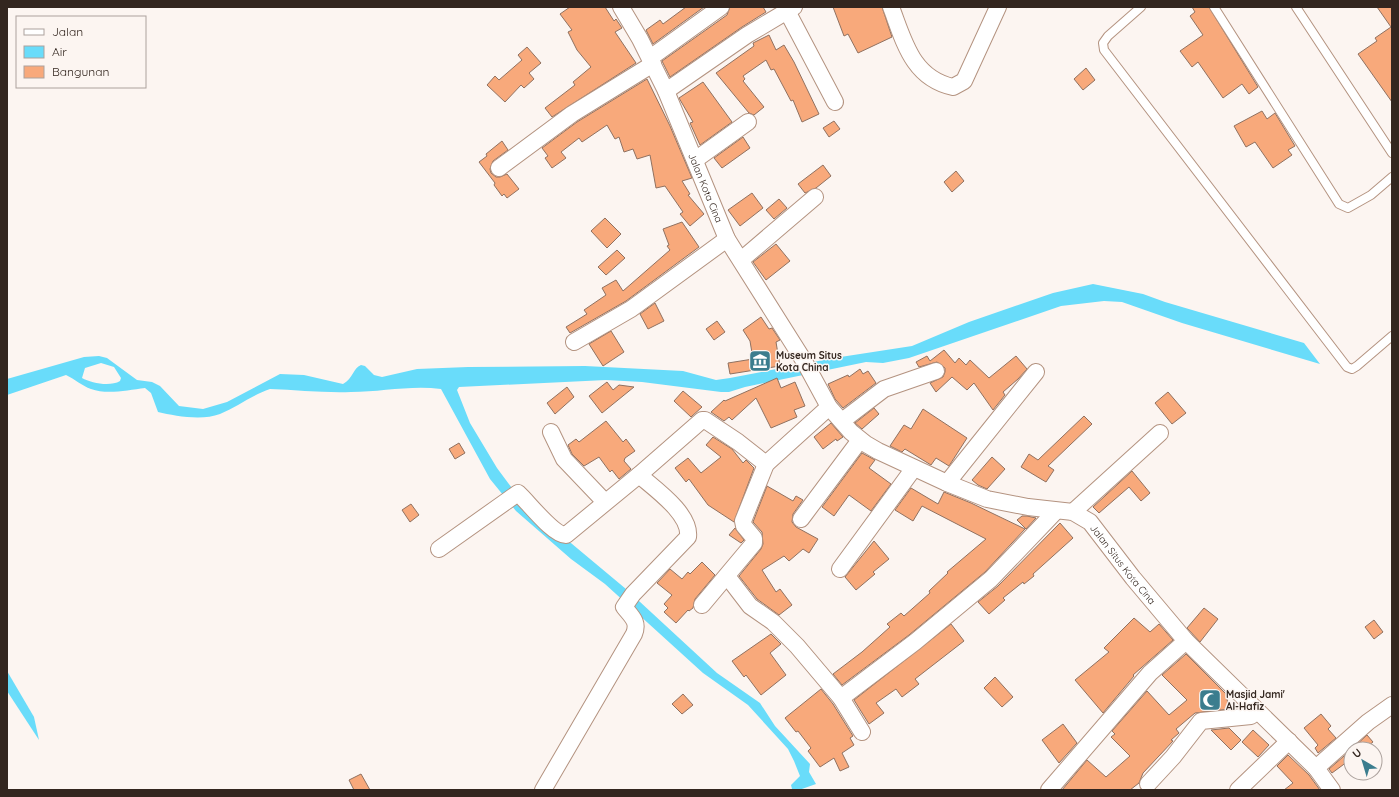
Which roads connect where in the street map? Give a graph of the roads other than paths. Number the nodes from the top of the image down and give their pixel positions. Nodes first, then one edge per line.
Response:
1 (621, 7) edge
2 (721, 7) edge
3 (891, 7) edge
4 (998, 7) edge
5 (1141, 7) edge
6 (1214, 7) edge
7 (1296, 7) edge
8 (790, 9) edge
9 (652, 61) junction
10 (666, 91) junction
11 (835, 102) dead end
12 (748, 122) dead end
13 (1392, 153) edge
14 (695, 160) junction
15 (498, 168) dead end
16 (1392, 177) edge
17 (816, 197) dead end
18 (727, 239) junction
19 (741, 260) junction
20 (1392, 336) edge
21 (574, 342) dead end
22 (936, 371) dead end
23 (1036, 372) dead end
24 (813, 377) joint
25 (829, 407) junction
26 (842, 421) junction
27 (551, 432) dead end
28 (1160, 433) dead end
29 (860, 440) junction
30 (766, 464) junction
31 (914, 468) junction
32 (639, 475) junction
33 (947, 483) junction
34 (605, 502) junction
35 (1056, 511) junction
36 (1073, 512) junction
37 (801, 519) dead end
38 (439, 549) dead end
39 (840, 570) dead end
40 (727, 576) junction
41 (702, 605) dead end
42 (1186, 641) junction
43 (841, 698) junction
44 (1392, 705) edge
45 (1257, 710) junction
46 (862, 732) dead end
47 (1289, 741) junction
48 (1316, 768) junction
49 (1148, 784) dead end
50 (543, 790) edge
51 (1049, 790) edge
52 (1238, 790) edge
53 (1332, 790) edge

1 - 9 street, Jalan Kota Cina
2 - 9 street
3 - 4 street
5 - 20 lane
6 - 16 lane
7 - 13 lane
8 - 10 street
8 - 11 street
9 - 10 street, Jalan Kota Cina
9 - 15 street
10 - 14 street, Jalan Kota Cina
12 - 14 street
14 - 18 street, Jalan Kota Cina
17 - 19 street
18 - 19 street, Jalan Kota Cina
18 - 21 street
19 - 24 street, Jalan Kota Cina
22 - 26 street
23 - 33 street
24 - 25 street, Jalan Situs Kota Cina
25 - 26 street, Jalan Situs Kota Cina
25 - 30 street
26 - 29 street, Jalan Situs Kota Cina
27 - 34 street
28 - 36 street
29 - 31 street, Jalan Situs Kota Cina
29 - 37 street
30 - 32 street
30 - 40 street
31 - 33 street, Jalan Situs Kota Cina
31 - 39 street
32 - 34 street
32 - 50 street
33 - 35 street, Jalan Situs Kota Cina
34 - 38 street
35 - 36 street, Jalan Situs Kota Cina
35 - 43 street
36 - 42 street, Jalan Situs Kota Cina
40 - 41 street
40 - 43 street
42 - 45 street, Jalan Situs Kota Cina
42 - 51 street
43 - 46 street
44 - 48 street
45 - 47 street, Jalan Situs Kota Cina
45 - 49 street
47 - 48 street, Jalan Situs Kota Cina
47 - 52 street
48 - 53 street, Jalan Situs Kota Cina

